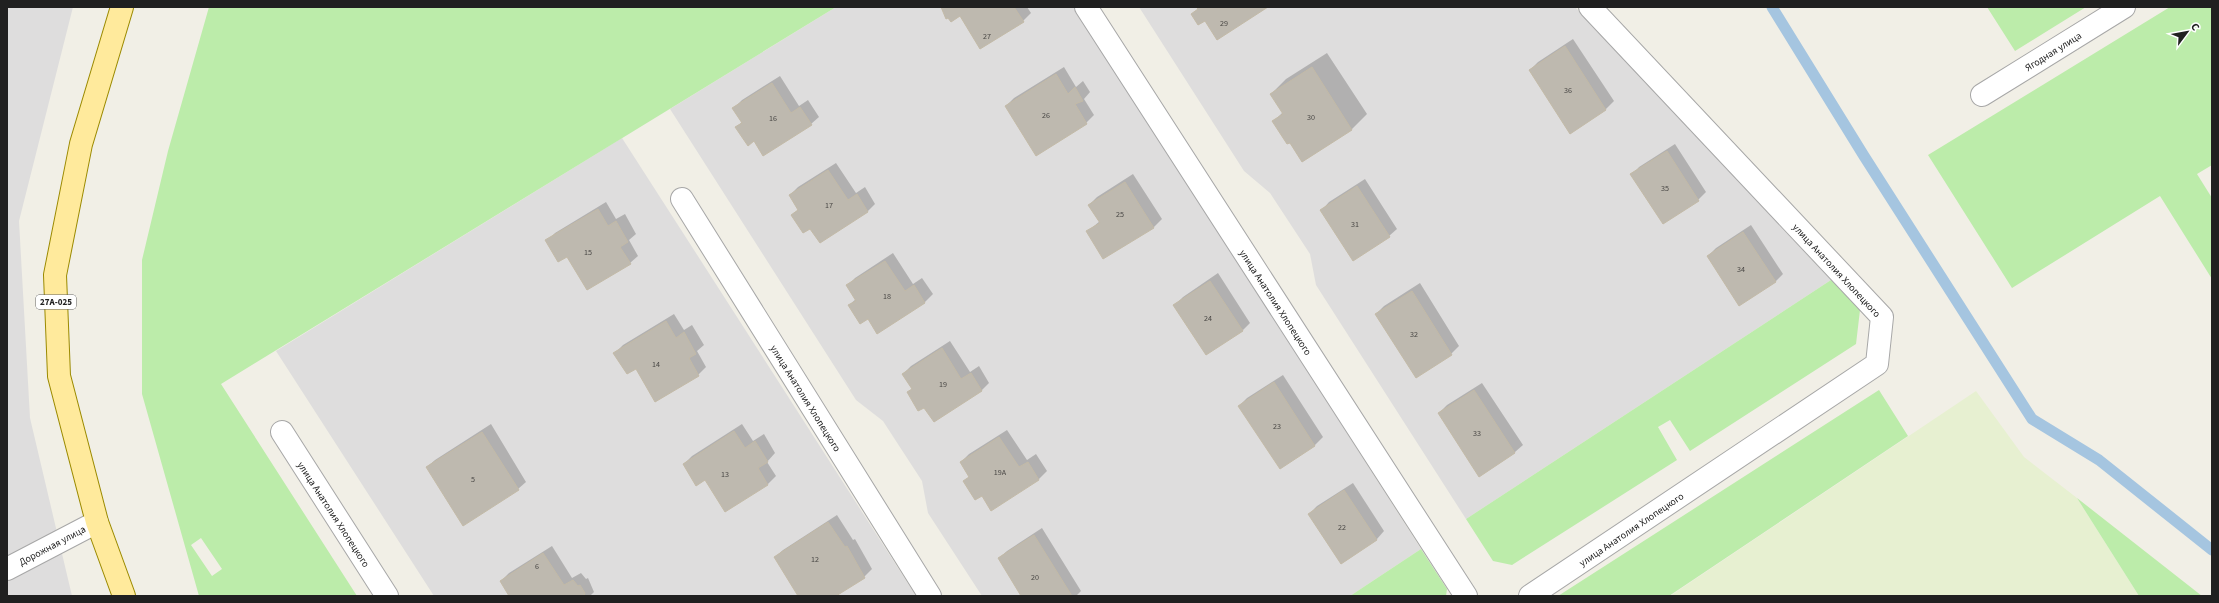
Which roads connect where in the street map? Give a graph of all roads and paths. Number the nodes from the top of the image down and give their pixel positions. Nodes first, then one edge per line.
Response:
1 (122, 7) edge
2 (1086, 7) edge
3 (1590, 7) edge
4 (2124, 7) edge
5 (1982, 95) dead end
6 (682, 199) dead end
7 (282, 432) dead end
8 (97, 522) junction
9 (7, 569) edge
10 (124, 596) edge
11 (387, 596) edge
12 (930, 596) edge
13 (1466, 596) edge
14 (1530, 596) edge

1 - 8 main road, 27А-025
2 - 13 street, улица Анатолия Хлопецкого
3 - 14 street, улица Анатолия Хлопецкого
4 - 5 street, Ягодная улица
6 - 12 street, улица Анатолия Хлопецкого
7 - 11 street, улица Анатолия Хлопецкого
8 - 9 street, Дорожная улица
8 - 10 main road, 27А-025

